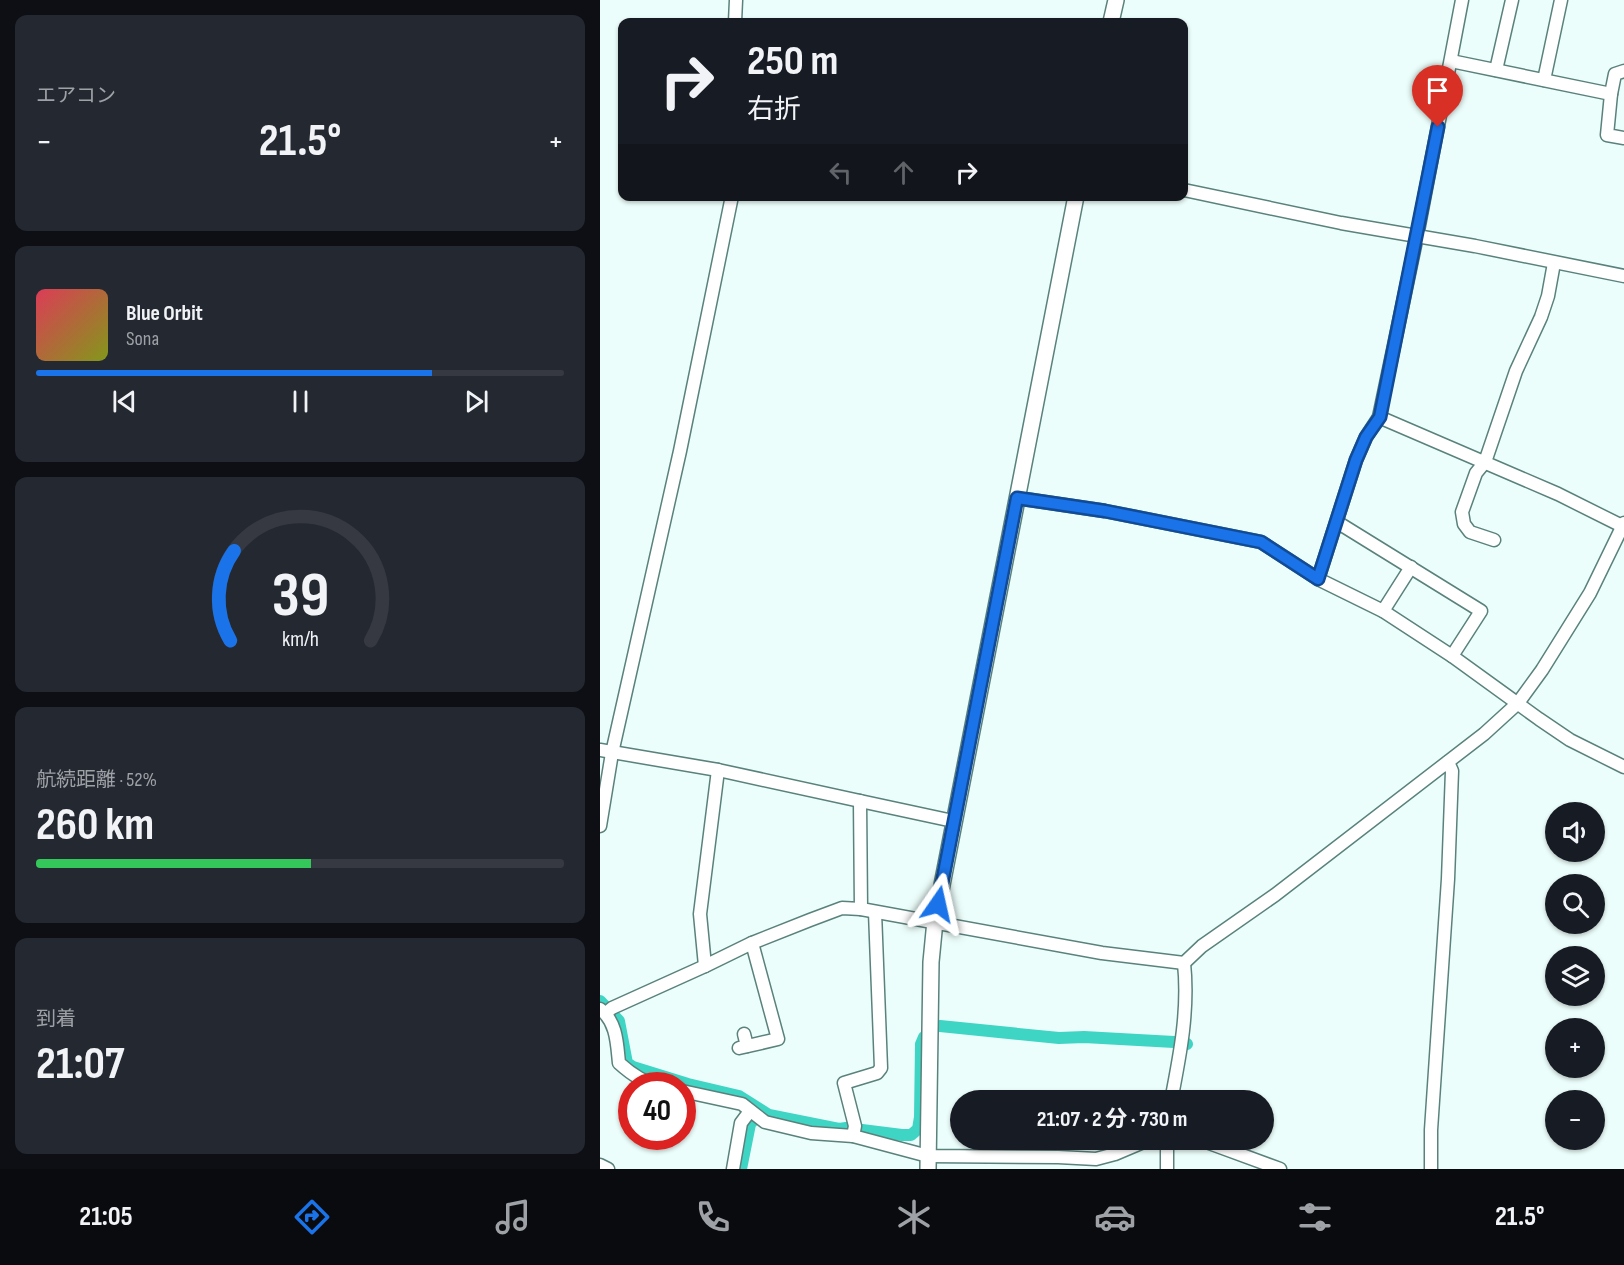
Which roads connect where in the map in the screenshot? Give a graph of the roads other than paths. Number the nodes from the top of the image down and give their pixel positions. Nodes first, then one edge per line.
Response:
1 (736, 0) edge
2 (1116, 0) edge
3 (1462, 0) edge
4 (1512, 0) edge
5 (1561, 0) edge
6 (735, 18) edge
7 (1112, 18) edge
8 (1451, 61) junction
9 (1496, 70) junction
10 (1624, 71) edge
11 (1544, 80) junction
12 (1611, 94) junction
13 (1624, 138) edge
14 (1188, 191) edge
15 (731, 201) edge
16 (1075, 201) edge
17 (1417, 236) junction
18 (1554, 263) junction
19 (1624, 276) edge
20 (1380, 417) junction
21 (1485, 462) junction
22 (1017, 498) junction
23 (1337, 522) junction
24 (1623, 525) edge
25 (1494, 540) dead end
26 (1411, 567) junction
27 (1318, 579) junction
28 (1383, 611) junction
29 (1452, 656) junction
30 (1518, 703) junction
31 (606, 752) edge
32 (1448, 762) junction
33 (1624, 767) edge
34 (718, 770) junction
35 (860, 801) junction
36 (953, 821) junction
37 (600, 826) edge
38 (861, 909) junction
39 (875, 912) junction
40 (934, 921) junction
41 (752, 943) junction
42 (1184, 963) junction
43 (705, 966) junction
44 (606, 1010) edge
45 (743, 1043) dead end
46 (630, 1072) edge
47 (1173, 1090) edge
48 (696, 1094) edge
49 (755, 1114) junction
50 (853, 1131) junction
51 (1124, 1150) edge
52 (1167, 1150) edge
53 (1229, 1150) edge
54 (928, 1162) edge
55 (600, 1165) edge
56 (608, 1169) edge
57 (733, 1169) edge
58 (1167, 1169) edge
59 (1280, 1169) edge
60 (1431, 1169) edge

1 - 6 street
2 - 7 street
3 - 8 street
4 - 9 street
5 - 11 street
8 - 9 street
8 - 17 street
9 - 11 street
10 - 12 street
11 - 12 street
12 - 13 street
14 - 17 street
15 - 31 street
16 - 22 street
17 - 18 street
17 - 20 street
18 - 19 street
18 - 21 street
20 - 21 street
20 - 23 street
21 - 24 street
21 - 25 street
22 - 27 street
22 - 36 street
23 - 26 street
23 - 27 street
24 - 30 street
26 - 28 street
26 - 29 street
27 - 28 street
28 - 29 street
29 - 30 street
30 - 32 street
30 - 33 street
31 - 34 street
31 - 37 street
32 - 42 street
32 - 60 street
34 - 35 street
34 - 43 street
35 - 36 street
35 - 38 street
36 - 40 street
38 - 39 street
38 - 41 street
39 - 40 street
39 - 50 street
40 - 42 street
40 - 54 street
41 - 43 street
41 - 45 street
42 - 47 street
43 - 44 street
44 - 46 street
48 - 49 street
49 - 50 street
49 - 57 street
50 - 54 street
51 - 54 street
52 - 58 street
53 - 59 street
55 - 56 street

